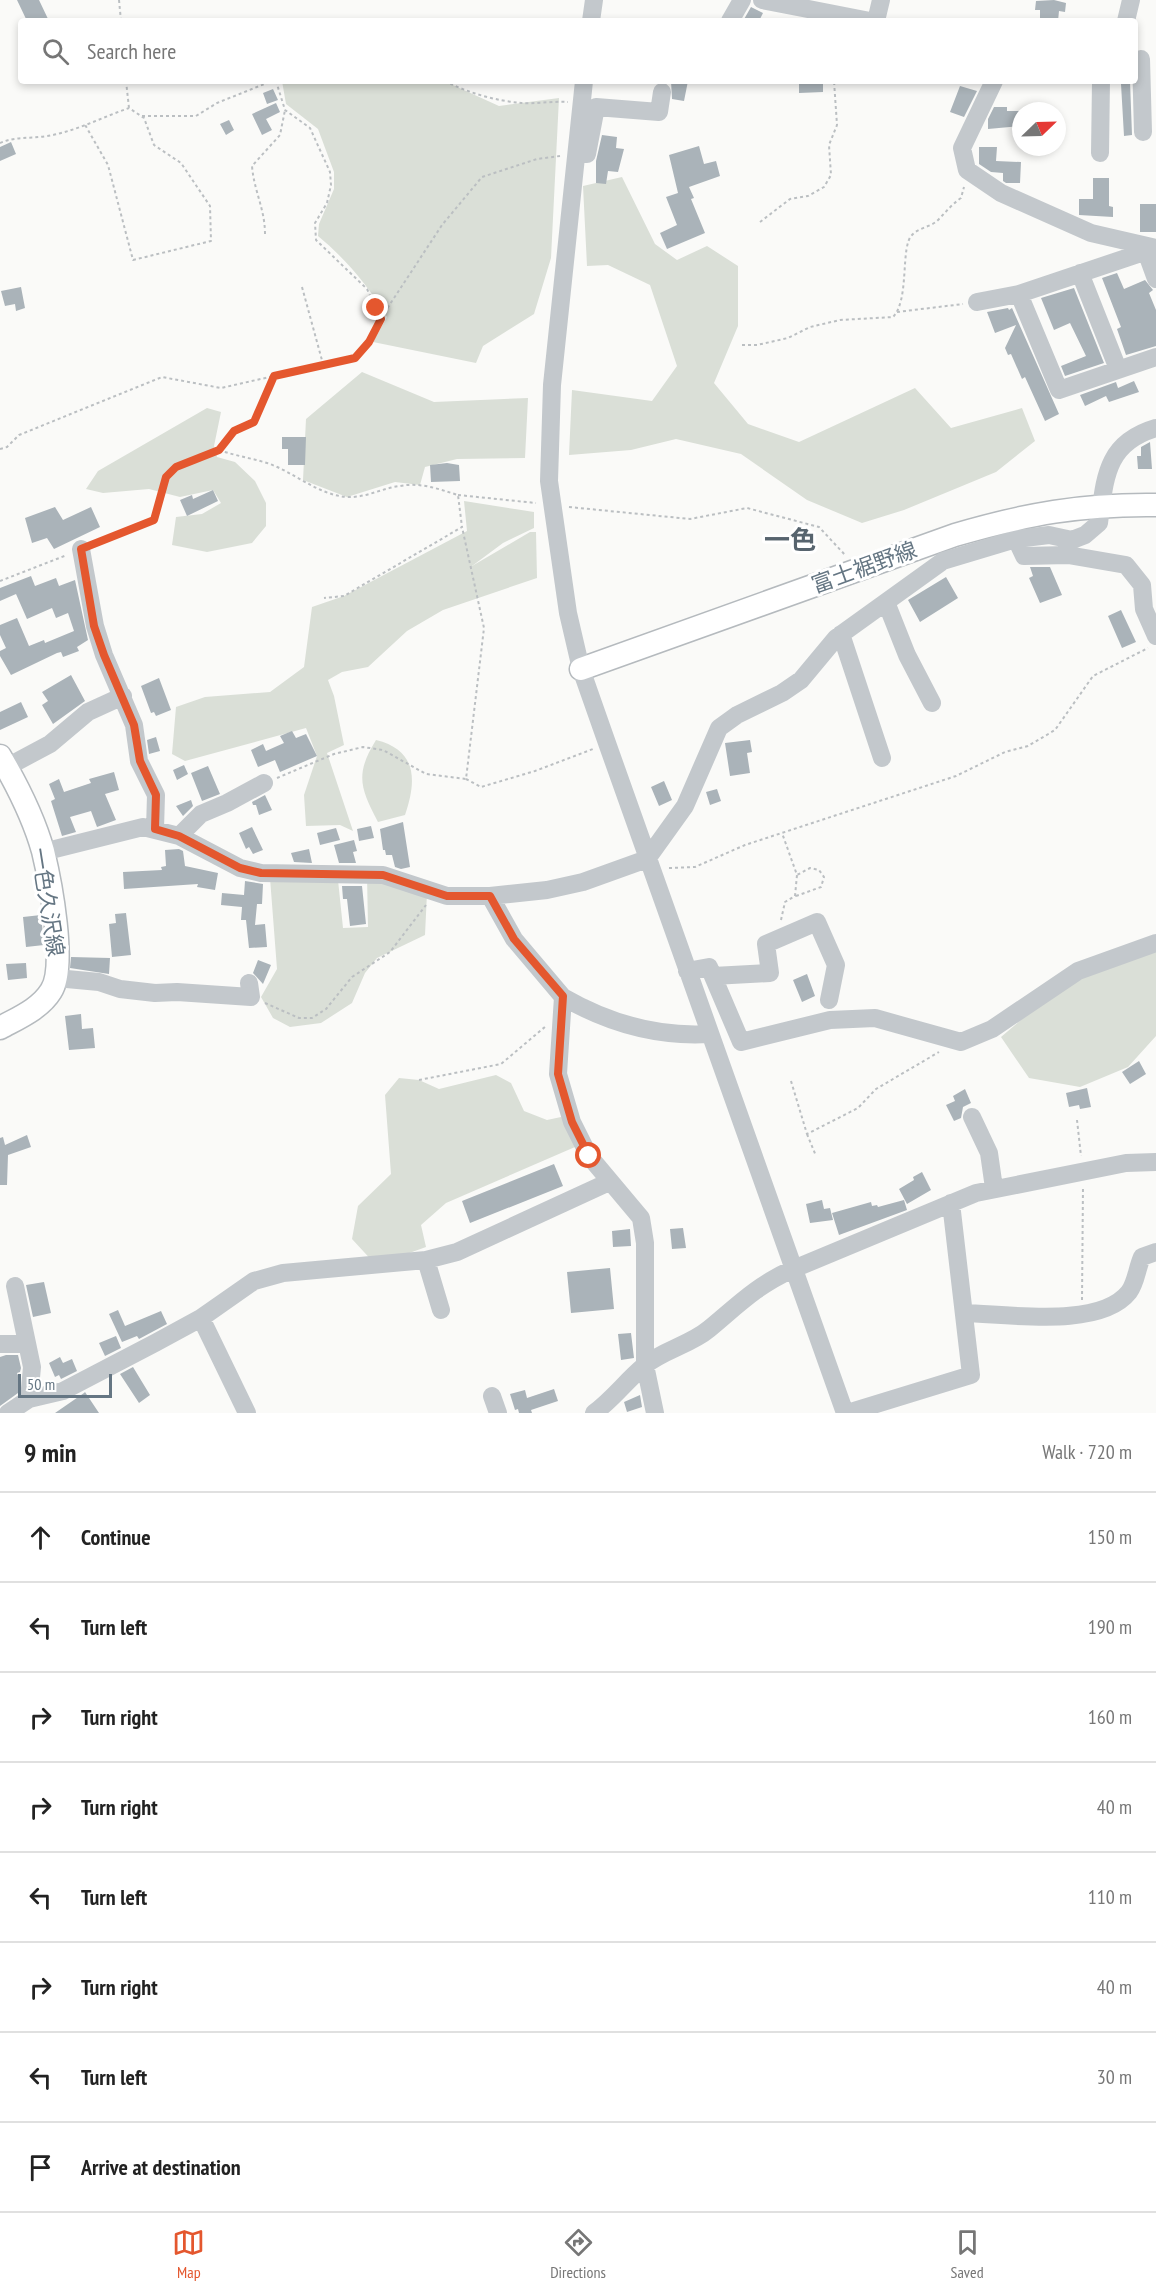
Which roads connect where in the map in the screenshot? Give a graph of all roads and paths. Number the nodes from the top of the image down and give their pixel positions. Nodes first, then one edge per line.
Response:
1 (119, 0) edge
2 (594, 0) edge
3 (742, 0) edge
4 (762, 0) edge
5 (881, 0) edge
6 (1131, 0) edge
7 (791, 14) edge
8 (121, 18) edge
9 (591, 18) edge
10 (732, 18) edge
11 (836, 18) edge
12 (877, 18) edge
13 (1127, 18) edge
14 (1144, 60) edge
15 (126, 84) edge
16 (265, 84) edge
17 (277, 84) edge
18 (454, 84) edge
19 (584, 84) edge
20 (834, 84) edge
21 (993, 84) edge
22 (1101, 84) edge
23 (261, 86) joint
24 (662, 92) dead end
25 (582, 103) junction
26 (129, 108) junction
27 (285, 110) junction
28 (142, 116) junction
29 (84, 123) junction
30 (1143, 132) dead end
31 (0, 143) edge
32 (1100, 153) dead end
33 (575, 154) junction
34 (963, 180) dead end
35 (760, 222) dead end
36 (265, 234) dead end
37 (1149, 248) edge
38 (1080, 273) junction
39 (1156, 279) edge
40 (302, 287) dead end
41 (1019, 294) junction
42 (977, 302) joint
43 (897, 312) junction
44 (381, 319) junction
45 (742, 345) dead end
46 (1156, 357) edge
47 (323, 364) junction
48 (1118, 369) junction
49 (274, 376) junction
50 (1156, 428) edge
51 (0, 449) edge
52 (219, 450) junction
53 (458, 495) junction
54 (1101, 504) junction
55 (552, 505) junction
56 (1156, 505) edge
57 (462, 527) junction
58 (1016, 539) junction
59 (81, 549) junction
60 (859, 569) junction
61 (0, 581) edge
62 (324, 598) dead end
63 (886, 602) junction
64 (841, 634) junction
65 (1156, 636) edge
66 (1156, 644) edge
67 (581, 669) junction
68 (123, 696) junction
69 (932, 703) dead end
70 (607, 743) junction
71 (882, 758) dead end
72 (3, 761) edge
73 (466, 779) junction
74 (264, 783) joint
75 (155, 829) junction
76 (782, 833) junction
77 (179, 836) junction
78 (43, 852) junction
79 (649, 864) junction
80 (797, 874) junction
81 (435, 892) junction
82 (490, 896) junction
83 (795, 896) junction
84 (781, 920) dead end
85 (1156, 943) edge
86 (687, 970) junction
87 (713, 976) junction
88 (56, 978) junction
89 (250, 990) joint
90 (829, 1000) dead end
91 (562, 1004) junction
92 (0, 1028) edge
93 (708, 1034) junction
94 (957, 1041) junction
95 (419, 1080) dead end
96 (791, 1081) dead end
97 (972, 1118) dead end
98 (1077, 1120) dead end
99 (807, 1134) junction
100 (816, 1156) dead end
101 (1156, 1162) edge
102 (1083, 1171) junction
103 (609, 1182) junction
104 (994, 1188) junction
105 (951, 1203) junction
106 (1156, 1252) edge
107 (426, 1260) junction
108 (794, 1269) junction
109 (15, 1286) dead end
110 (441, 1310) dead end
111 (964, 1313) junction
112 (1082, 1317) junction
113 (201, 1318) junction
114 (0, 1344) edge
115 (27, 1344) junction
116 (645, 1365) junction
117 (29, 1399) junction
118 (8, 1413) edge
119 (247, 1413) edge
120 (594, 1413) edge
121 (655, 1413) edge
122 (846, 1413) edge

1 - 8 path
2 - 9 street
3 - 10 street
4 - 7 street
5 - 12 street
6 - 13 street
7 - 11 street
14 - 30 street
15 - 26 path
16 - 23 path
17 - 27 path
18 - 25 path
19 - 25 street
20 - 35 path
21 - 37 street
22 - 32 street
23 - 28 path
24 - 33 street
25 - 33 street
26 - 28 path
26 - 29 path
27 - 36 path
27 - 44 path
28 - 29 path
29 - 31 path
33 - 44 path
33 - 55 street
34 - 43 path
37 - 38 street
37 - 39 street
38 - 41 street
38 - 48 street
40 - 47 path
41 - 42 street
41 - 48 street
42 - 43 path
43 - 45 path
44 - 47 path
46 - 48 street
47 - 49 path
49 - 51 path
49 - 52 path
50 - 54 street
52 - 53 path
52 - 59 path
53 - 55 path
53 - 57 path
54 - 56 main road, 富士裾野線
54 - 58 street
54 - 60 main road, 富士裾野線
55 - 60 path
55 - 67 street
57 - 62 path
57 - 73 path
58 - 63 street
58 - 65 street
59 - 61 path
59 - 68 street
60 - 67 main road, 富士裾野線
63 - 64 street
63 - 69 street
64 - 71 street
64 - 79 street
66 - 76 path
67 - 70 street
68 - 72 street
68 - 75 street
70 - 73 path
70 - 79 street
72 - 78 main road, 一色久沢線
73 - 74 path
74 - 77 street
75 - 77 street
75 - 78 street
76 - 79 path
76 - 80 path
77 - 81 street
78 - 88 main road, 一色久沢線
79 - 82 street
79 - 86 street
80 - 83 path
80 - 83 path
81 - 82 street
81 - 89 path
82 - 91 street
83 - 84 path
85 - 94 street
86 - 87 street
86 - 93 street
87 - 90 street
87 - 94 street
88 - 89 street
88 - 92 main road, 一色久沢線
91 - 93 street
91 - 95 path
91 - 103 street
93 - 108 street
94 - 99 path
96 - 99 path
97 - 104 street
98 - 102 path
99 - 100 path
101 - 102 street
102 - 104 street
102 - 112 path
103 - 107 street
103 - 116 street
104 - 105 street
105 - 108 street
105 - 111 street
106 - 112 street
107 - 110 street
107 - 113 street
108 - 116 street
108 - 122 street
109 - 115 street
111 - 112 street
111 - 122 street
113 - 117 street
113 - 119 street
114 - 115 street
115 - 117 street
116 - 120 street
116 - 121 street
117 - 118 street

